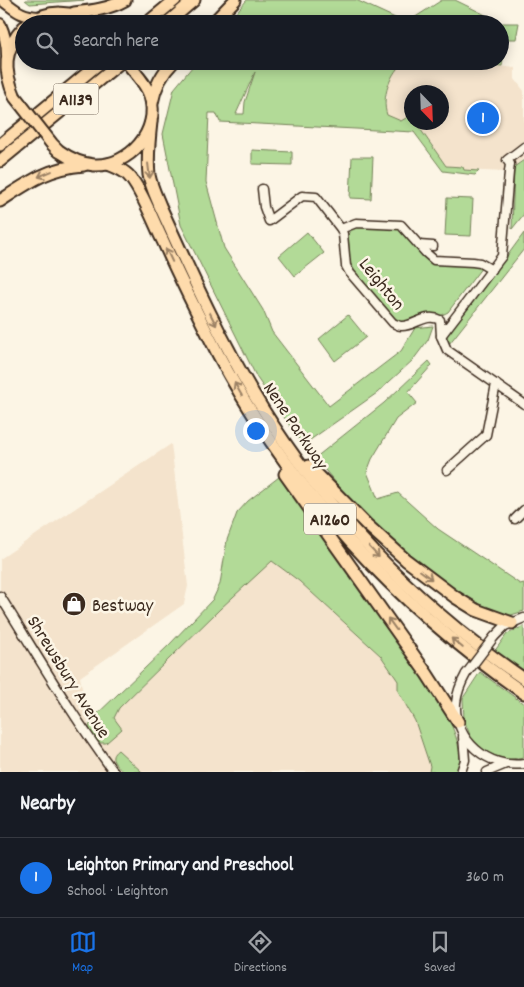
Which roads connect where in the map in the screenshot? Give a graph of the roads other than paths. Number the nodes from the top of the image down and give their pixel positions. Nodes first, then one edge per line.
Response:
1 (2, 0) edge
2 (125, 0) edge
3 (175, 0) edge
4 (194, 0) edge
5 (235, 0) edge
6 (70, 13) junction
7 (23, 15) edge
8 (46, 15) edge
9 (76, 15) edge
10 (157, 15) edge
11 (176, 15) edge
12 (221, 15) edge
13 (0, 24) edge
14 (15, 37) edge
15 (7, 56) junction
16 (91, 70) edge
17 (111, 70) edge
18 (133, 70) edge
19 (166, 70) edge
20 (6, 72) junction
21 (0, 90) edge
22 (152, 105) junction
23 (150, 122) junction
24 (0, 145) edge
25 (524, 147) edge
26 (0, 161) edge
27 (108, 164) junction
28 (93, 165) junction
29 (262, 189) dead end
30 (0, 201) edge
31 (341, 229) junction
32 (419, 245) junction
33 (433, 246) dead end
34 (492, 270) junction
35 (441, 336) junction
36 (496, 384) junction
37 (524, 404) edge
38 (252, 413) junction
39 (287, 447) junction
40 (447, 470) dead end
41 (524, 510) edge
42 (515, 519) dead end
43 (0, 596) edge
44 (524, 618) edge
45 (512, 622) junction
46 (524, 679) edge
47 (524, 693) edge
48 (458, 722) junction
49 (463, 734) junction
50 (506, 764) junction
51 (524, 764) edge
52 (114, 772) edge
53 (461, 772) edge
54 (487, 772) edge

1 - 7 main road
2 - 6 highway
3 - 10 highway
4 - 11 highway
5 - 12 highway
6 - 8 highway
6 - 9 highway
13 - 15 main road
14 - 15 highway
15 - 20 highway
16 - 24 highway, A1139
17 - 26 highway, A1139
18 - 22 highway
19 - 22 highway
20 - 21 highway
20 - 28 highway, bridge
22 - 23 highway
23 - 27 highway
23 -> 39 highway, Nene Parkway / A1260
25 - 34 street
27 - 28 highway
38 -> 27 highway, Nene Parkway / A1260
28 -> 30 highway
29 - 31 street, Leighton
31 - 32 street, Leighton
31 - 35 street, Leighton
32 - 33 street
32 - 34 street, Leighton
34 - 35 street
35 - 36 street, Leighton
36 - 37 street, Leighton
36 - 40 street
47 -> 38 highway, Nene Parkway / A1260
48 -> 38 highway
39 -> 45 highway
39 -> 46 highway, Nene Parkway / A1260
41 - 42 street
43 - 52 street, Shrewsbury Avenue
44 - 45 street
45 - 48 street, bridge
48 - 49 street
49 - 50 street
49 - 53 street
50 - 51 street
50 - 54 street

